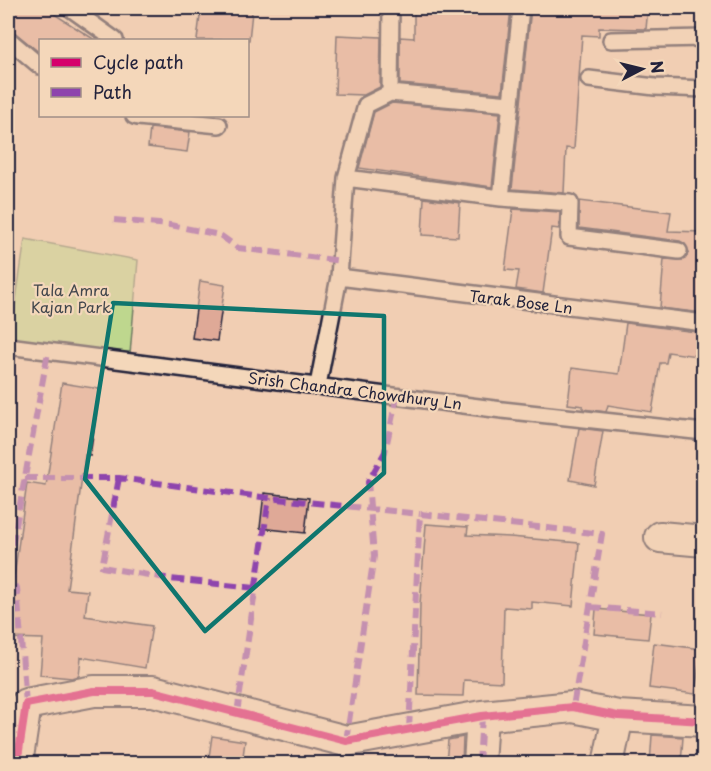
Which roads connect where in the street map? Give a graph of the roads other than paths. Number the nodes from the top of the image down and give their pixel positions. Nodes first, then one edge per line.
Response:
1 (71, 8) edge
2 (391, 8) edge
3 (521, 8) edge
4 (704, 38) edge
5 (8, 39) edge
6 (114, 39) edge
7 (611, 40) dead end
8 (39, 65) edge
9 (589, 79) dead end
10 (704, 89) edge
11 (390, 93) junction
12 (510, 104) junction
13 (138, 117) edge
14 (219, 124) dead end
15 (346, 178) junction
16 (501, 198) junction
17 (679, 251) dead end
18 (339, 277) junction
19 (704, 323) edge
20 (8, 346) edge
21 (318, 385) junction
22 (704, 432) edge
23 (660, 537) dead end
24 (704, 541) edge
25 (482, 716) junction
26 (618, 716) junction
27 (704, 721) edge
28 (17, 764) edge
29 (479, 764) edge
30 (608, 764) edge

1 - 6 lane
2 - 11 lane
3 - 12 lane
4 - 7 lane
5 - 8 lane
9 - 10 lane
11 - 12 lane
11 - 15 lane
12 - 16 lane
13 - 14 lane
15 - 16 lane
15 - 18 lane
16 - 17 lane
18 - 19 lane, Tarak Bose Ln
18 - 21 lane
20 - 21 lane, Srish Chandra Chowdhury Ln
21 - 22 lane, Srish Chandra Chowdhury Ln
23 - 24 street
25 - 26 street
25 - 28 street
25 - 29 street
26 - 27 street
26 - 30 street

